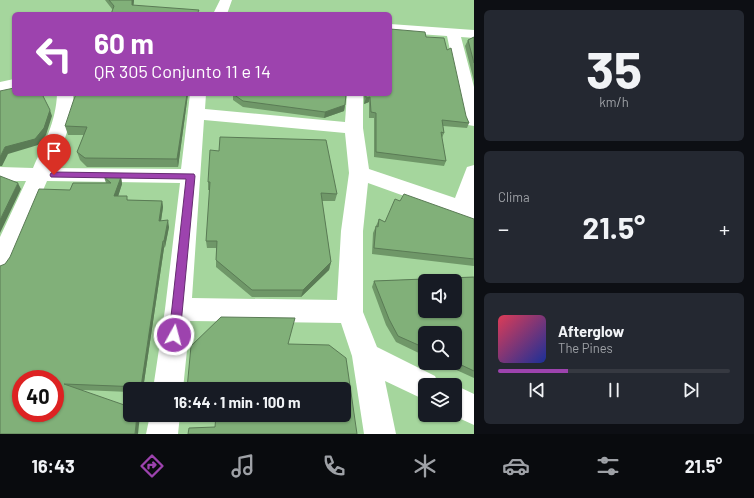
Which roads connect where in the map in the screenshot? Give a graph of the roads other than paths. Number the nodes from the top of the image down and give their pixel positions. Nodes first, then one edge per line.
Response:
1 (226, 0) edge
2 (221, 12) edge
3 (392, 28) edge
4 (453, 33) junction
5 (474, 34) edge
6 (12, 85) edge
7 (0, 88) edge
8 (65, 96) edge
9 (354, 96) edge
10 (198, 104) edge
11 (474, 121) edge
12 (354, 128) junction
13 (474, 172) edge
14 (359, 173) junction
15 (0, 174) edge
16 (39, 175) junction
17 (191, 176) junction
18 (468, 210) edge
19 (0, 262) edge
20 (178, 309) junction
21 (350, 312) junction
22 (366, 356) junction
23 (169, 382) edge
24 (418, 382) edge
25 (462, 404) edge
26 (474, 410) edge
27 (164, 422) edge
28 (162, 434) edge
29 (380, 434) edge

1 - 2 street
3 - 4 street
4 - 5 street
4 - 11 street
6 - 7 street
8 - 16 street
9 - 12 street
10 - 12 street
10 - 17 street
12 - 14 street
13 - 18 street
14 - 18 street
14 - 21 street
15 - 16 street
16 - 17 street
16 - 19 street
17 - 20 street
20 - 21 street
20 - 23 street
21 - 22 street
22 - 24 street
22 - 29 street
25 - 26 street
27 - 28 street

